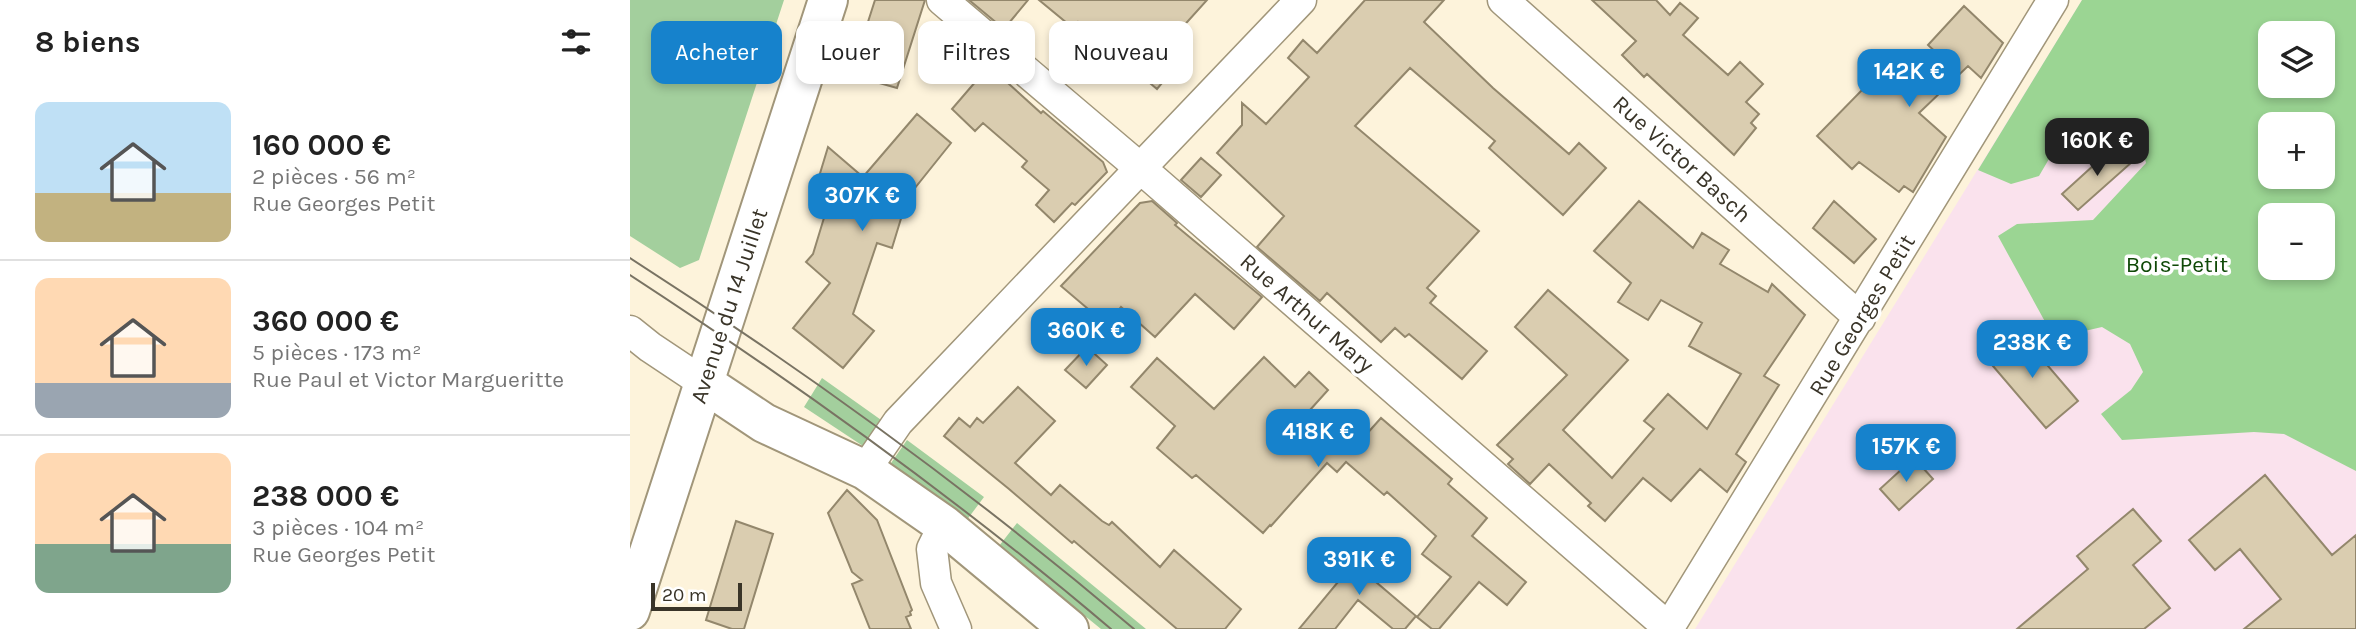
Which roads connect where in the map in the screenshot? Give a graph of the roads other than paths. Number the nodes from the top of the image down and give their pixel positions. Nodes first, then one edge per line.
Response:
1 (828, 0) edge
2 (942, 0) edge
3 (1301, 0) edge
4 (1503, 0) edge
5 (2039, 6) edge
6 (1142, 169) junction
7 (1860, 318) junction
8 (630, 331) edge
9 (704, 383) junction
10 (865, 470) junction
11 (944, 525) junction
12 (630, 611) edge
13 (956, 629) edge
14 (1069, 629) edge
15 (1669, 629) edge

1 - 9 main road, Avenue du 14 Juillet
2 - 6 street, Rue Arthur Mary
3 - 6 street
4 - 7 street, Rue Victor Basch
5 - 7 street, Rue Georges Petit
6 - 10 street
6 - 15 street, Rue Arthur Mary
7 - 15 street, Rue Georges Petit
8 - 9 street
9 - 10 main road
9 - 12 main road, Avenue du 14 Juillet
10 - 11 main road
11 - 13 street
11 - 14 main road

